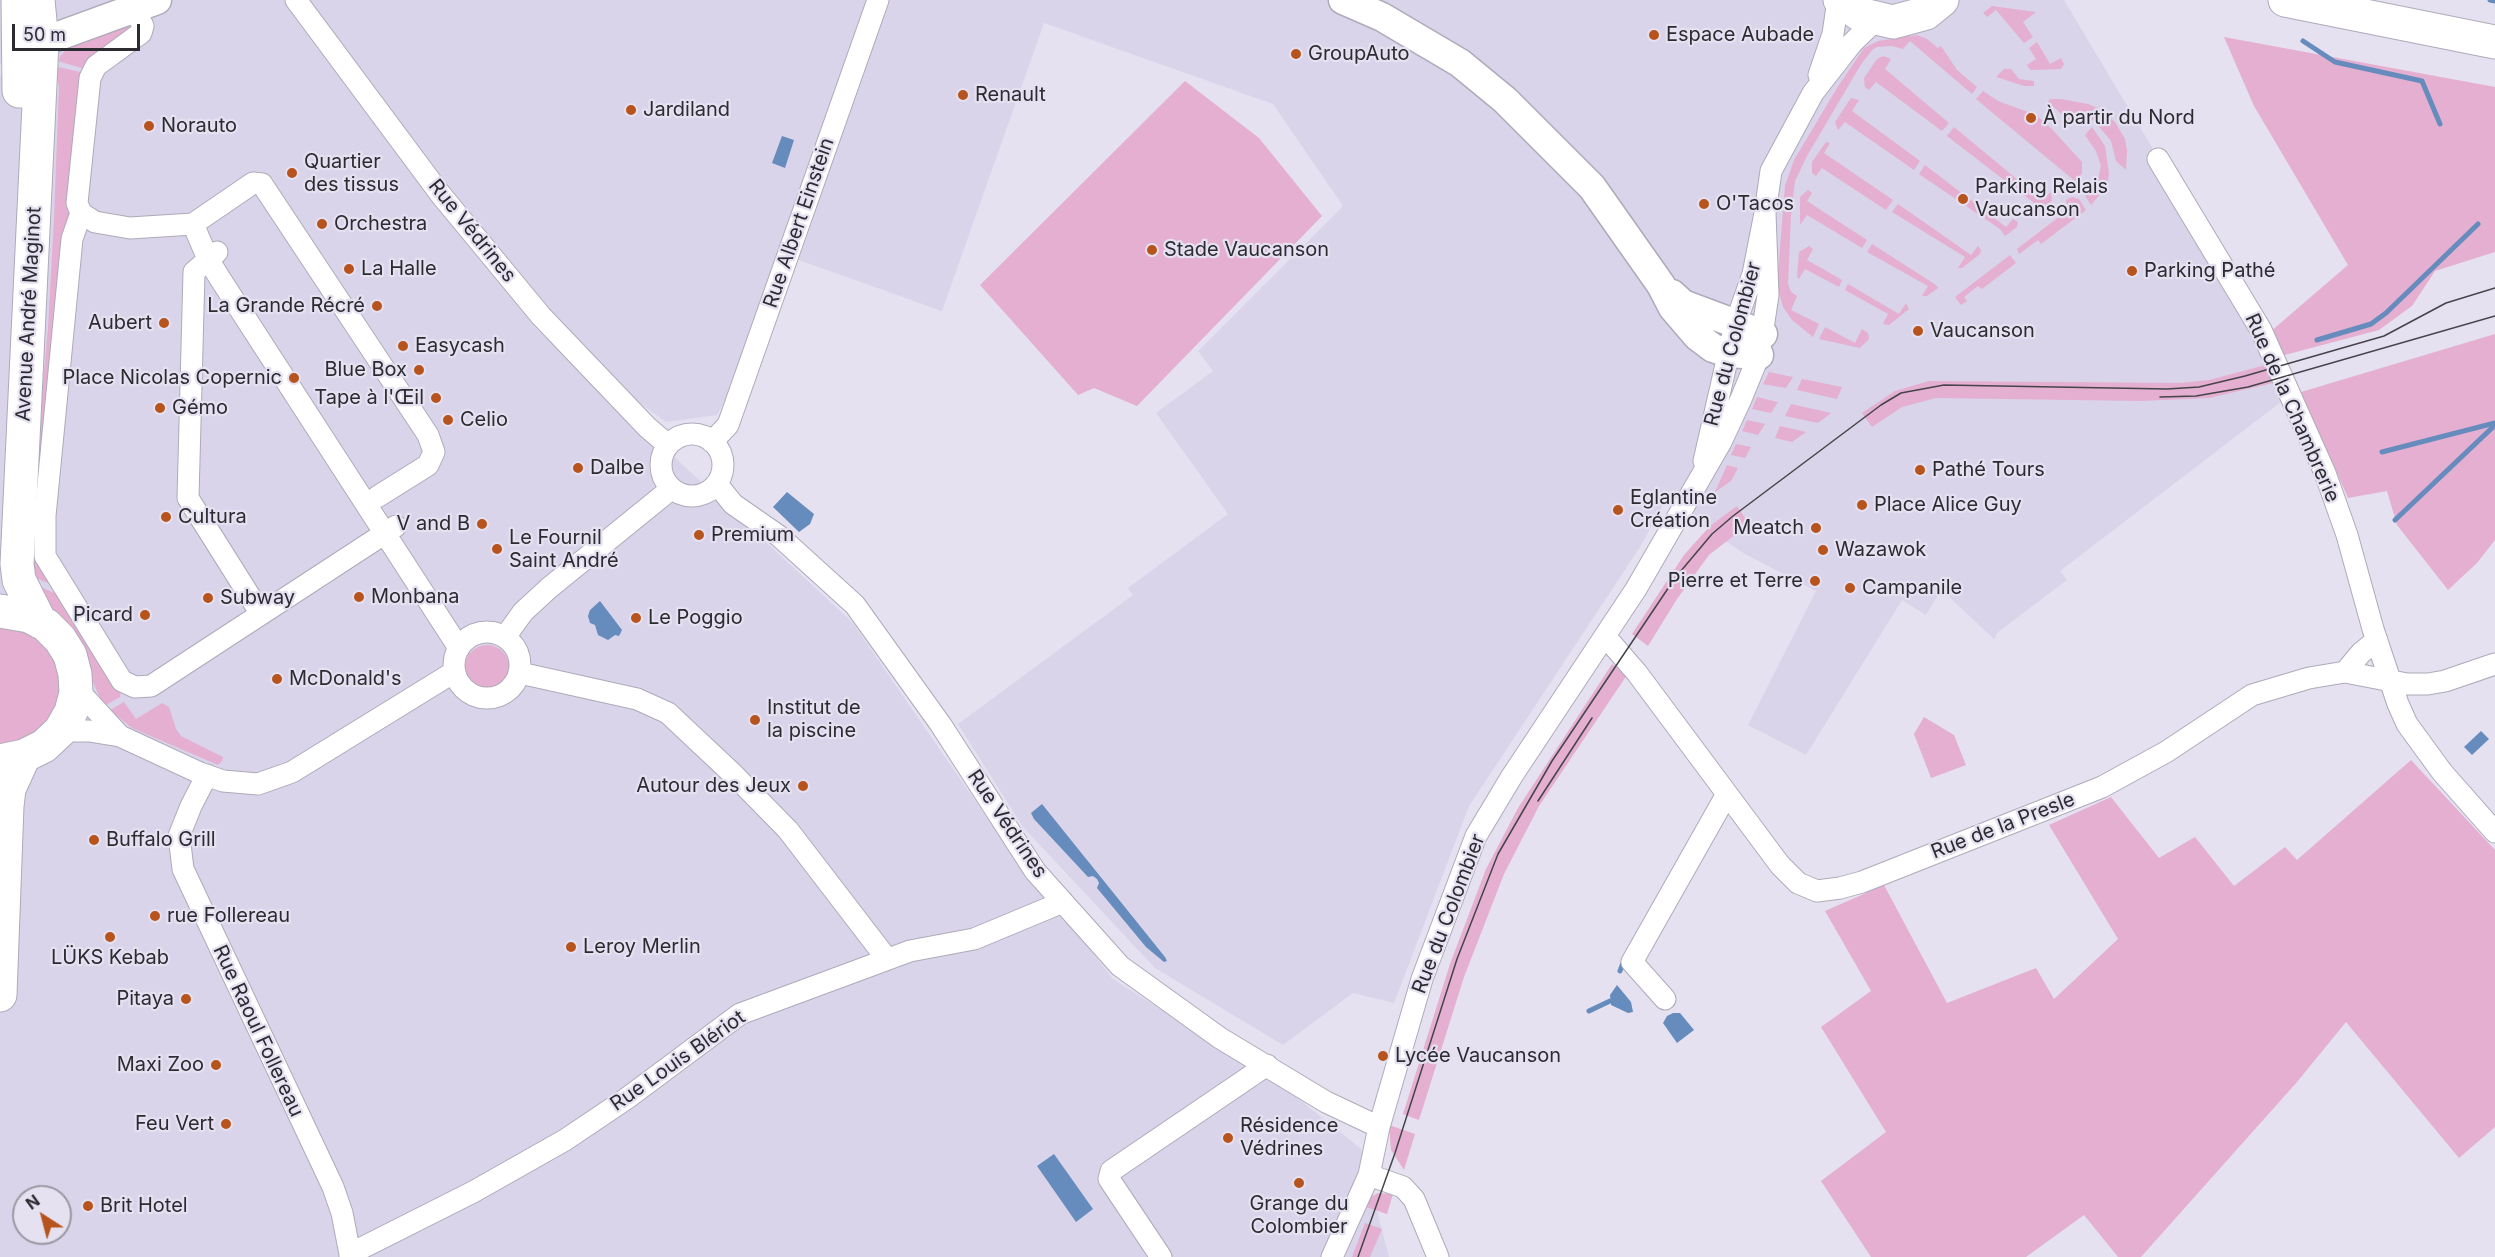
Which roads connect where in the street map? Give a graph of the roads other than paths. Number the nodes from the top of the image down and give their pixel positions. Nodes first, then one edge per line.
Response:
1 (18, 0) edge
2 (38, 0) edge
3 (296, 0) edge
4 (878, 0) edge
5 (1342, 0) edge
6 (1839, 0) edge
7 (1942, 0) edge
8 (2285, 0) edge
9 (2407, 0) edge
10 (146, 4) edge
11 (1877, 19) junction
12 (2495, 19) edge
13 (2495, 42) edge
14 (20, 51) edge
15 (1813, 93) junction
16 (2158, 159) dead end
17 (81, 213) junction
18 (1765, 213) junction
19 (193, 225) junction
20 (213, 255) junction
21 (1661, 285) junction
22 (1735, 325) junction
23 (1761, 344) junction
24 (1728, 353) junction
25 (712, 442) junction
26 (668, 445) junction
27 (1701, 475) junction
28 (717, 484) junction
29 (671, 489) junction
30 (377, 497) junction
31 (390, 530) junction
32 (0, 545) edge
33 (0, 611) edge
34 (261, 614) junction
35 (40, 622) junction
36 (1605, 636) junction
37 (505, 637) junction
38 (2377, 640) junction
39 (463, 643) junction
40 (2495, 664) edge
41 (454, 672) junction
42 (520, 672) junction
43 (2345, 672) junction
44 (2391, 679) junction
45 (75, 687) junction
46 (60, 731) junction
47 (120, 736) junction
48 (12, 758) edge
49 (207, 776) junction
50 (1727, 794) junction
51 (2495, 832) edge
52 (1064, 902) junction
53 (887, 959) junction
54 (0, 996) edge
55 (1665, 999) dead end
56 (1267, 1065) junction
57 (1378, 1127) junction
58 (1369, 1175) junction
59 (350, 1255) edge
60 (1161, 1257) edge
61 (1332, 1257) edge
62 (1438, 1257) edge

1 - 14 main road, Avenue André Maginot
2 - 14 main road, Avenue André Maginot
3 - 26 street, Rue Védrines
4 - 25 street, Rue Albert Einstein
5 - 21 street
6 - 11 main road
6 - 15 street, Rue du Colombier
7 - 11 main road
8 - 13 main road
9 - 12 main road
10 - 14 street
10 - 17 street
11 - 15 street, Rue du Colombier
14 - 32 main road, Avenue André Maginot
14 - 35 main road, Avenue André Maginot
15 - 18 street, Rue du Colombier
16 - 38 street, Rue de la Chambrerie
17 - 19 street
17 - 34 street
18 - 22 street, Rue du Colombier
18 - 23 street, Rue du Colombier
19 - 20 street
19 - 30 street
20 - 30 street
20 - 31 street
20 - 34 street
21 - 22 street
21 - 24 street
22 - 23 street
22 - 24 street, Rue du Colombier
23 - 24 street
23 - 27 street, Rue du Colombier
24 - 27 street, Rue du Colombier
25 - 26 street
25 - 28 street
26 - 29 street
27 - 36 street, Rue du Colombier
28 - 29 street
28 - 52 street, Rue Védrines
29 - 37 street
30 - 31 street
31 - 34 street
31 - 39 street
33 - 35 main road
35 - 45 main road
36 - 50 street, Rue de la Presle
36 - 57 street, Rue du Colombier
37 - 39 street
37 - 42 street
38 - 43 street
38 - 44 street, Rue de la Chambrerie
39 - 41 street
40 - 44 street, Rue de la Presle
41 - 42 street
41 - 49 street
42 - 53 street
43 - 44 street, Rue de la Presle
43 - 50 street, Rue de la Presle
44 - 51 street, Rue de la Chambrerie
45 - 46 main road
45 - 47 street
46 - 47 street
46 - 48 main road
47 - 49 street
48 - 54 main road
49 - 59 street, Rue Raoul Follereau
50 - 55 street
52 - 53 street, Rue Louis Blériot
52 - 56 street, Rue Védrines
53 - 59 street, Rue Louis Blériot
56 - 57 street, Rue Védrines
56 - 60 street
57 - 58 street, Rue du Colombier
58 - 61 street, Rue du Colombier
58 - 62 street

